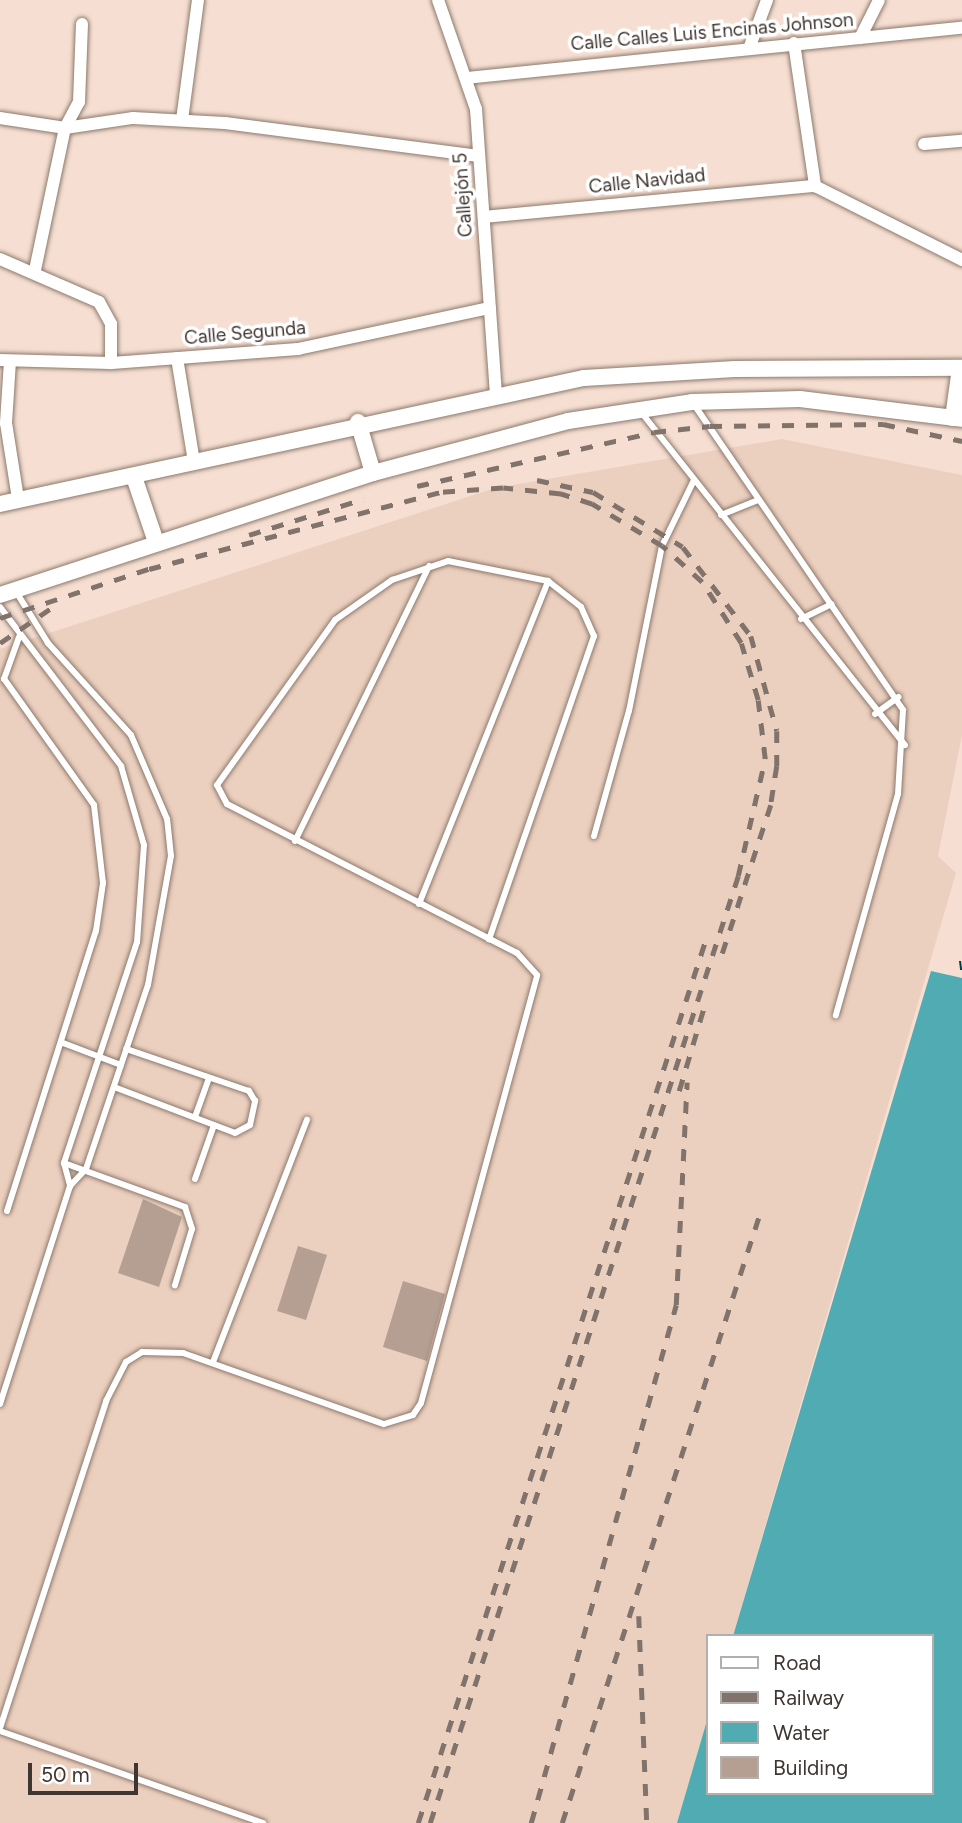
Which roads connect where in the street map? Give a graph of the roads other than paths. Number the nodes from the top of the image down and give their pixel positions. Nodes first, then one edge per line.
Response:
1 (198, 0) edge
2 (438, 0) edge
3 (767, 0) edge
4 (879, 0) edge
5 (82, 24) dead end
6 (962, 28) edge
7 (860, 38) junction
8 (794, 43) junction
9 (750, 47) junction
10 (467, 78) junction
11 (0, 117) edge
12 (183, 120) junction
13 (65, 128) junction
14 (962, 141) edge
15 (925, 144) dead end
16 (479, 156) junction
17 (814, 186) junction
18 (484, 217) junction
19 (0, 259) edge
20 (962, 260) edge
21 (35, 270) junction
22 (490, 308) junction
23 (177, 358) junction
24 (5, 361) edge
25 (111, 363) junction
26 (961, 368) edge
27 (496, 394) junction
28 (692, 402) junction
29 (639, 409) junction
30 (957, 419) edge
31 (358, 422) junction
32 (3, 423) edge
33 (194, 462) junction
34 (373, 473) junction
35 (134, 477) junction
36 (694, 480) junction
37 (18, 499) junction
38 (758, 500) junction
39 (0, 504) edge
40 (721, 515) junction
41 (156, 542) junction
42 (429, 566) junction
43 (548, 580) junction
44 (8, 593) edge
45 (832, 604) junction
46 (0, 607) edge
47 (801, 619) junction
48 (19, 637) junction
49 (898, 698) junction
50 (875, 713) junction
51 (905, 745) junction
52 (594, 836) dead end
53 (295, 841) junction
54 (419, 904) junction
55 (489, 939) junction
56 (836, 1016) dead end
57 (63, 1043) junction
58 (126, 1049) junction
59 (100, 1058) junction
60 (121, 1065) junction
61 (209, 1078) junction
62 (114, 1087) junction
63 (195, 1117) junction
64 (307, 1119) dead end
65 (215, 1125) junction
66 (64, 1163) junction
67 (86, 1169) junction
68 (195, 1179) dead end
69 (70, 1186) junction
70 (6, 1211) dead end
71 (175, 1285) dead end
72 (213, 1363) junction
73 (0, 1404) edge
74 (0, 1730) edge
75 (263, 1823) edge

1 - 12 street
2 - 10 street, Callejón 5
3 - 9 street
4 - 7 street
5 - 13 street
6 - 7 street, Calle Calles Luis Encinas Johnson
7 - 8 street, Calle Calles Luis Encinas Johnson
8 - 9 street, Calle Calles Luis Encinas Johnson
8 - 17 street
9 - 10 street, Calle Calles Luis Encinas Johnson
10 - 16 street, Callejón 5
11 - 13 street
12 - 13 street
12 - 16 street
13 - 21 street
14 - 15 street
16 - 18 street, Callejón 5
17 - 18 street, Calle Navidad
17 - 20 street
18 - 22 street, Callejón 5
19 - 21 street
21 - 25 street
22 - 23 street, Calle Segunda
22 - 27 street, Callejón 5
23 - 25 street, Calle Segunda
23 - 33 street
24 - 25 street, Calle Segunda
24 - 32 street
26 - 27 main road
26 - 30 main road
27 - 31 main road
28 - 29 main road
28 - 30 main road
28 - 38 lane
29 - 34 main road
29 - 36 lane
31 - 33 main road
31 - 34 main road
32 - 37 street
33 - 35 main road
34 - 41 main road
35 - 37 main road
35 - 41 main road
36 - 40 lane
36 - 52 lane
37 - 39 main road
38 - 40 lane
38 - 45 lane
40 - 47 lane
41 - 44 main road
42 - 43 lane
42 - 53 lane
42 - 53 lane
43 - 54 lane
43 - 55 lane
44 - 58 lane
45 - 47 lane
45 - 49 lane
46 - 48 lane
47 - 50 lane
48 - 57 lane
48 - 59 lane
49 - 50 lane
49 - 51 lane
50 - 51 lane
51 - 56 lane
53 - 54 lane
54 - 55 lane
55 - 72 lane
57 - 59 lane
57 - 70 lane
58 - 60 lane
58 - 61 lane
59 - 60 lane
59 - 66 lane
60 - 62 lane
61 - 63 lane
61 - 65 lane
62 - 63 lane
62 - 67 lane
63 - 65 lane
64 - 72 lane
65 - 68 lane
66 - 67 lane
66 - 69 lane
67 - 69 lane
67 - 71 lane
69 - 73 lane
72 - 74 lane
74 - 75 lane

